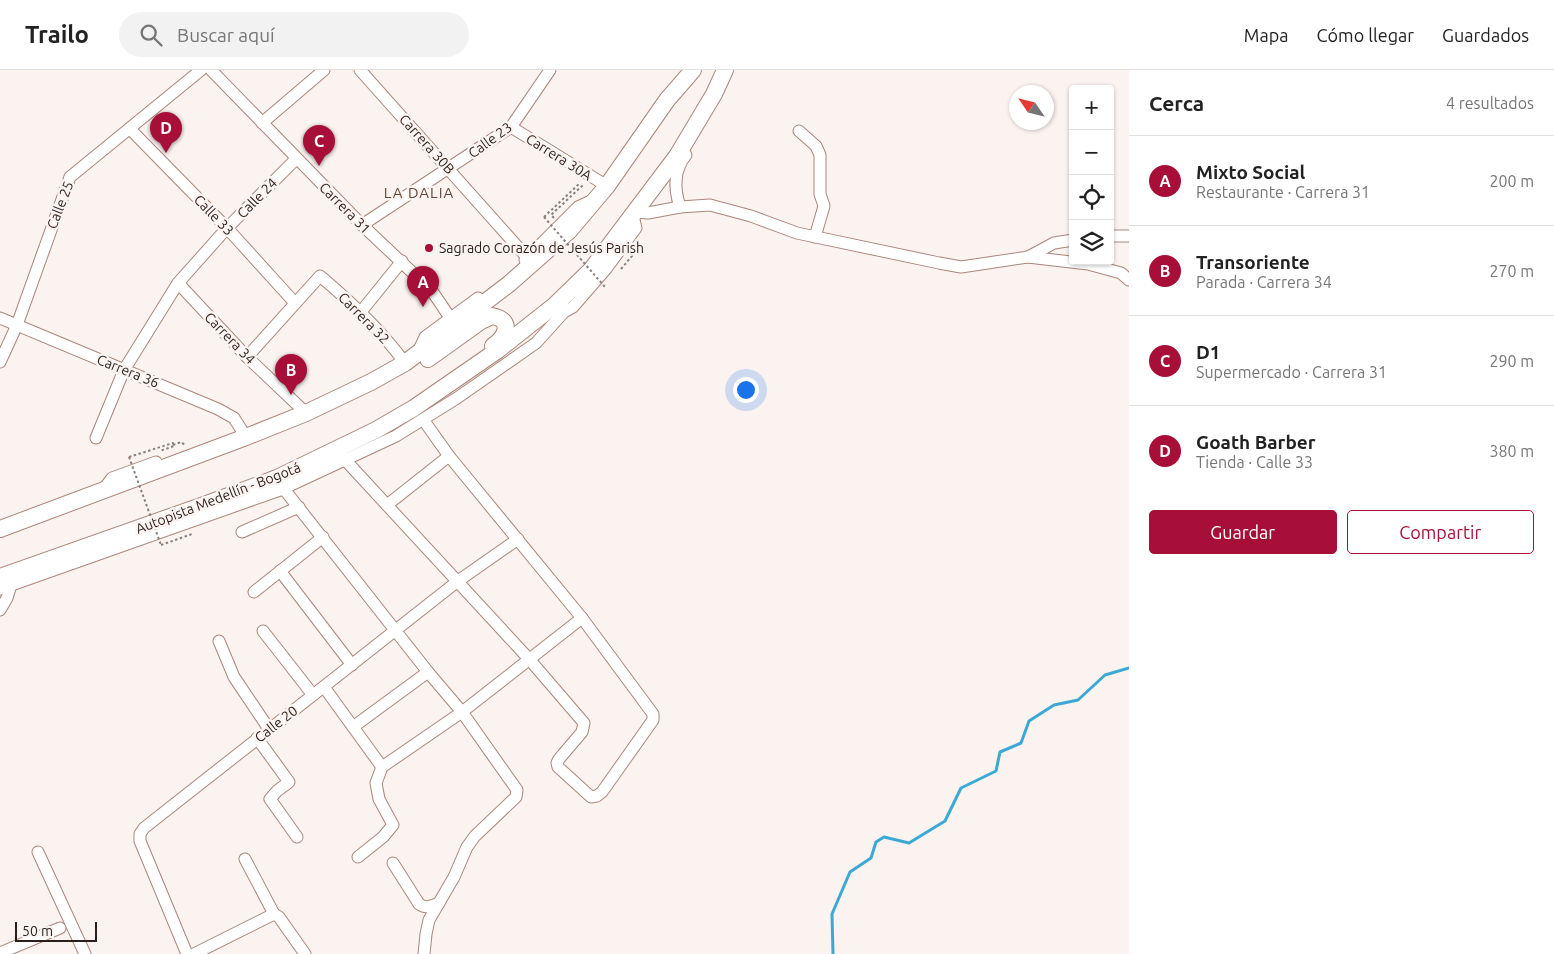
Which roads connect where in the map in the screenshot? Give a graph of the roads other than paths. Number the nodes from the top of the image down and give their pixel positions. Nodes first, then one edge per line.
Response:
1 (201, 70) edge
2 (211, 70) edge
3 (324, 70) edge
4 (360, 70) edge
5 (550, 70) edge
6 (693, 70) edge
7 (725, 70) edge
8 (714, 94) junction
9 (262, 123) junction
10 (511, 127) junction
11 (130, 129) junction
12 (799, 131) dead end
13 (296, 159) junction
14 (448, 168) junction
15 (602, 192) junction
16 (680, 207) junction
17 (635, 214) junction
18 (362, 225) junction
19 (227, 228) junction
20 (1114, 236) edge
21 (1129, 236) edge
22 (815, 237) junction
23 (1069, 241) edge
24 (1028, 257) junction
25 (402, 261) junction
26 (530, 261) junction
27 (1129, 280) edge
28 (178, 283) junction
29 (295, 303) junction
30 (360, 313) junction
31 (0, 318) edge
32 (453, 321) junction
33 (18, 324) junction
34 (247, 357) junction
35 (411, 359) junction
36 (0, 362) edge
37 (124, 370) junction
38 (389, 371) junction
39 (460, 376) junction
40 (457, 398) junction
41 (306, 413) junction
42 (397, 417) junction
43 (427, 425) junction
44 (376, 430) junction
45 (396, 436) junction
46 (96, 438) dead end
47 (244, 438) junction
48 (341, 456) junction
49 (449, 456) junction
50 (280, 483) junction
51 (387, 505) junction
52 (299, 507) junction
53 (0, 529) edge
54 (242, 532) dead end
55 (323, 538) junction
56 (518, 539) junction
57 (76, 550) junction
58 (0, 568) edge
59 (280, 571) junction
60 (458, 581) junction
61 (4, 584) edge
62 (254, 592) dead end
63 (0, 610) edge
64 (582, 618) junction
65 (395, 630) junction
66 (263, 631) dead end
67 (219, 641) dead end
68 (528, 660) junction
69 (352, 665) junction
70 (428, 672) junction
71 (324, 687) junction
72 (313, 695) junction
73 (462, 712) junction
74 (354, 727) junction
75 (269, 729) junction
76 (258, 738) junction
77 (382, 767) junction
78 (297, 837) dead end
79 (38, 852) dead end
80 (358, 857) dead end
81 (245, 859) dead end
82 (393, 862) dead end
83 (439, 903) junction
84 (274, 914) junction
85 (60, 928) dead end
86 (426, 934) junction
87 (300, 952) edge
88 (0, 953) edge
89 (85, 954) edge
90 (187, 954) edge
91 (194, 954) edge
92 (418, 954) edge
93 (424, 954) edge

1 - 11 street, Calle 25
2 - 9 street, Carrera 31
3 - 9 street
4 - 14 street, Carrera 30B
5 - 10 street, Calle 23
6 - 15 highway
7 - 8 highway, Autopista Medellín - Bogotá
8 - 16 street
8 - 17 highway, Autopista Medellín - Bogotá
9 - 13 street, Carrera 31
10 - 14 street, Calle 23
10 - 15 street, Carrera 30A
11 - 19 street, Calle 33
11 - 33 street, Calle 25
12 - 22 street
13 - 18 street, Carrera 31
13 - 19 street, Calle 24
14 - 18 street, Calle 23
14 - 26 street, Carrera 30B
15 - 26 highway
16 - 17 street
16 - 22 street
17 - 39 highway, Autopista Medellín - Bogotá
17 - 40 street
18 - 25 street, Carrera 31
19 - 28 street, Calle 24
19 - 29 street, Calle 33
20 - 21 street
22 - 24 street
23 - 24 street
24 - 27 street
25 - 30 street
25 - 32 street, Carrera 31
26 - 32 highway
28 - 34 street, Carrera 34
28 - 37 street, Calle 24
29 - 30 street, Carrera 32
29 - 34 street
30 - 35 street, Carrera 32
31 - 33 street, Carrera 36
32 - 35 highway
33 - 36 street, Calle 25
33 - 37 street, Carrera 36
34 - 41 street, Carrera 34
35 - 38 highway
37 - 46 street, Calle 24
37 - 47 street, Carrera 36
38 - 41 highway
38 - 42 highway
39 - 40 street
39 - 42 highway, Autopista Medellín - Bogotá
40 - 43 street
40 - 45 street
41 - 47 highway
42 - 44 highway, Autopista Medellín - Bogotá
43 - 45 street
43 - 49 street
44 - 45 street
44 - 48 highway, Autopista Medellín - Bogotá
45 - 48 street
47 - 53 highway
48 - 50 highway, Autopista Medellín - Bogotá
48 - 51 street
49 - 51 street
49 - 56 street
50 - 52 street
50 - 57 highway, Autopista Medellín - Bogotá
50 - 61 street
51 - 60 street
52 - 54 street
52 - 55 street
55 - 59 street
55 - 65 street
56 - 60 street, Calle 20
56 - 64 street
57 - 58 highway
57 - 61 highway, Autopista Medellín - Bogotá
59 - 62 street
59 - 69 street
60 - 65 street, Calle 20
60 - 68 street
61 - 63 street
64 - 68 street
64 - 68 street
65 - 69 street, Calle 20
65 - 70 street
66 - 72 street
67 - 75 street
68 - 73 street
69 - 71 street, Calle 20
70 - 73 street
70 - 74 street
71 - 72 street, Calle 20
71 - 74 street
72 - 75 street, Calle 20
73 - 77 street
73 - 83 street
74 - 77 street
75 - 76 street, Calle 20
76 - 78 street
76 - 90 street, Calle 20
77 - 80 street
79 - 89 street
81 - 84 street
82 - 83 street
83 - 86 street
84 - 87 street
84 - 91 street
85 - 88 street
86 - 92 street
86 - 93 street

